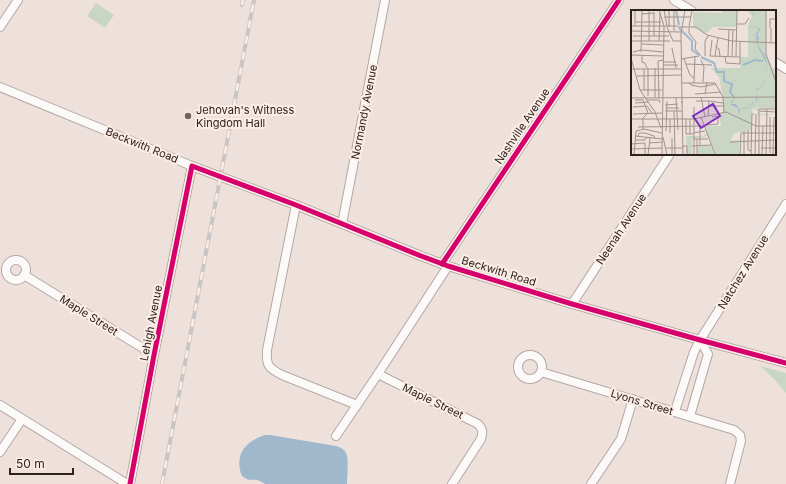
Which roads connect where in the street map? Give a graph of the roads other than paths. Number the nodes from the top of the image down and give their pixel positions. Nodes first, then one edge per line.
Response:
1 (18, 0) edge
2 (385, 0) edge
3 (619, 0) edge
4 (674, 0) edge
5 (690, 10) edge
6 (0, 26) edge
7 (776, 63) edge
8 (786, 69) edge
9 (0, 87) edge
10 (669, 155) edge
11 (192, 166) junction
12 (786, 204) edge
13 (296, 205) junction
14 (342, 224) junction
15 (445, 265) junction
16 (24, 275) dead end
17 (572, 304) junction
18 (700, 340) junction
19 (154, 355) junction
20 (786, 362) edge
21 (541, 372) dead end
22 (378, 374) junction
23 (633, 399) junction
24 (357, 405) junction
25 (0, 406) edge
26 (675, 412) junction
27 (690, 416) junction
28 (22, 419) junction
29 (336, 436) dead end
30 (0, 452) edge
31 (127, 484) edge
32 (130, 484) edge
33 (452, 484) edge
34 (591, 484) edge
35 (730, 484) edge

1 - 6 street
2 - 14 street, Normandy Avenue
3 - 15 street, Nashville Avenue
4 - 5 street
7 - 8 street
9 - 11 street, Beckwith Road
10 - 17 street, Neenah Avenue
11 - 13 street, Beckwith Road
11 - 19 street, Lehigh Avenue
12 - 18 street, Natchez Avenue
13 - 14 street, Beckwith Road
13 - 24 street
14 - 15 street, Beckwith Road
15 - 17 street, Beckwith Road
15 - 22 street, Nashville Avenue
16 - 19 street, Maple Street
17 - 18 street, Beckwith Road
18 - 20 street, Beckwith Road
18 - 26 street, Natchez Avenue
18 - 27 street
19 - 32 street, Lehigh Avenue
21 - 23 street, Lyons Street
22 - 24 street, Nashville Avenue
22 - 33 street, Maple Street
23 - 26 street, Lyons Street
23 - 34 street
24 - 29 street, Nashville Avenue
25 - 28 street
26 - 27 street, Lyons Street
27 - 35 street, Lyons Street
28 - 30 street
28 - 31 street

